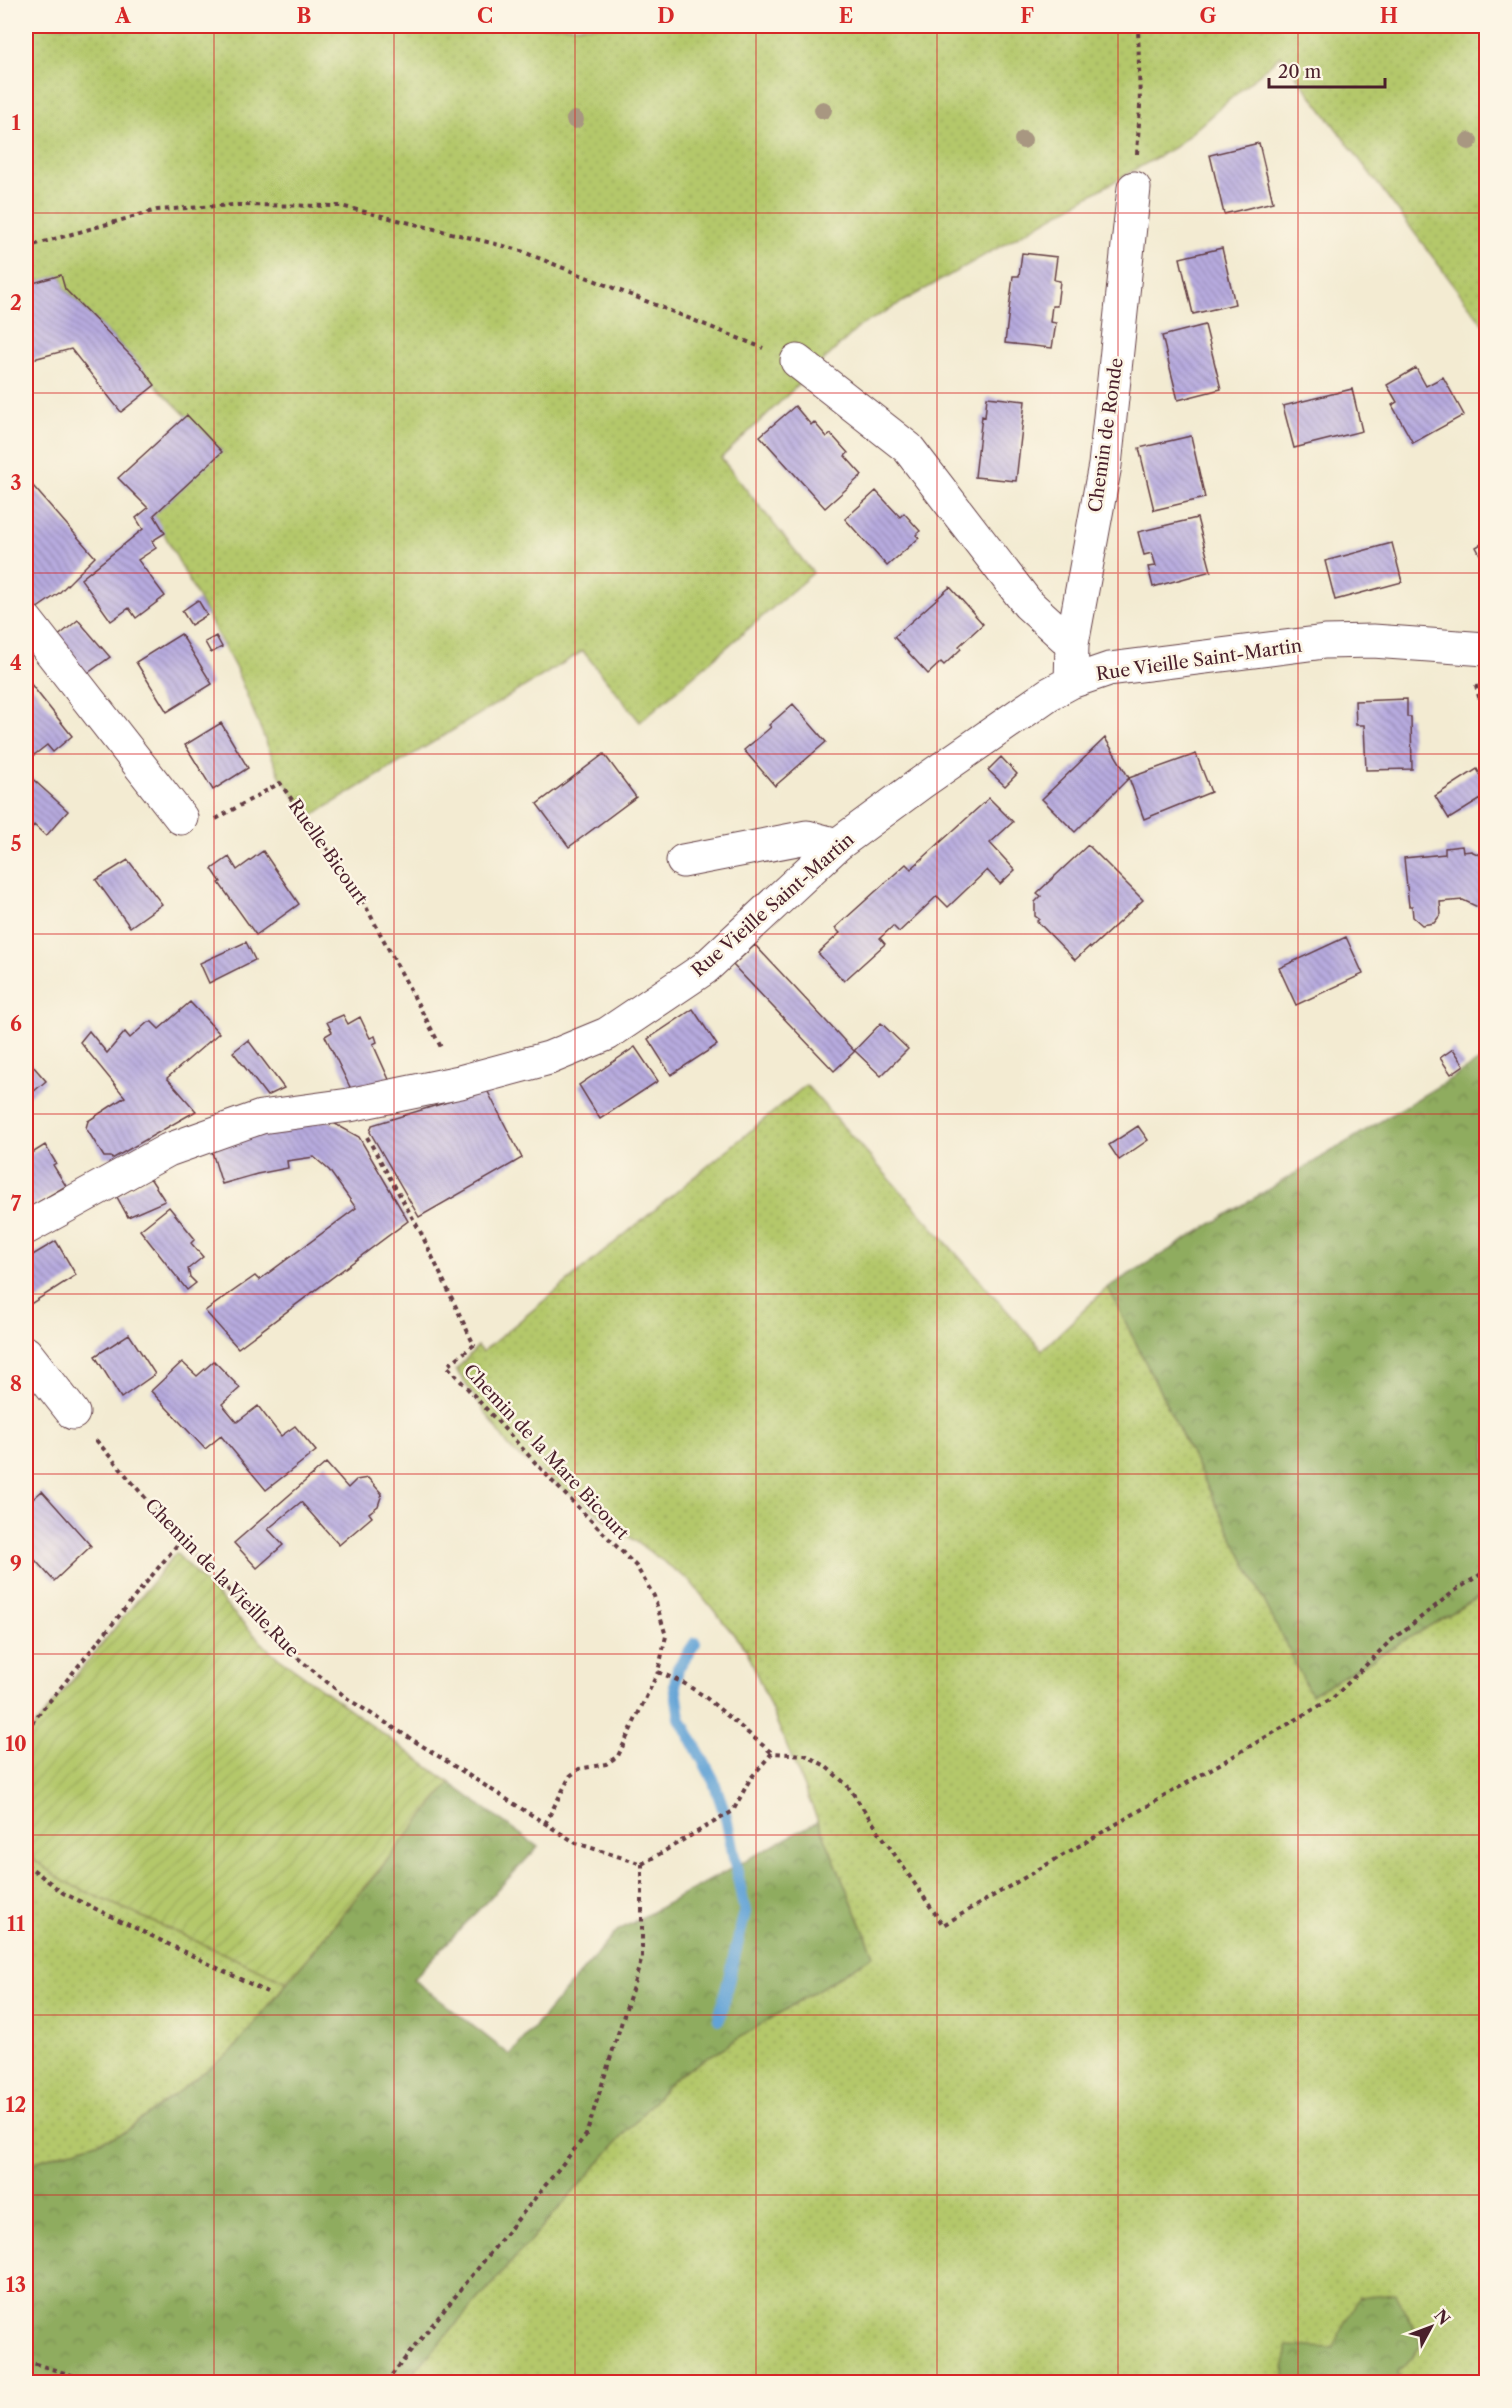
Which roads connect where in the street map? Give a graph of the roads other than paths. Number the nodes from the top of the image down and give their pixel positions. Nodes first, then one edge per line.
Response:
1 (1134, 188) road end
2 (797, 361) road end
3 (26, 620) edge
4 (1072, 644) junction
5 (1486, 649) edge
6 (1071, 682) junction
7 (182, 818) road end
8 (837, 845) junction
9 (683, 861) dead end
10 (26, 1228) edge
11 (26, 1353) edge
12 (73, 1413) road end

1 - 4 street, Chemin de Ronde
2 - 4 street
3 - 7 street
4 - 6 street, Chemin de Ronde
5 - 6 street, Rue Vieille Saint-Martin
6 - 8 street, Rue Vieille Saint-Martin
8 - 9 street
8 - 10 street, Rue Vieille Saint-Martin
11 - 12 street

